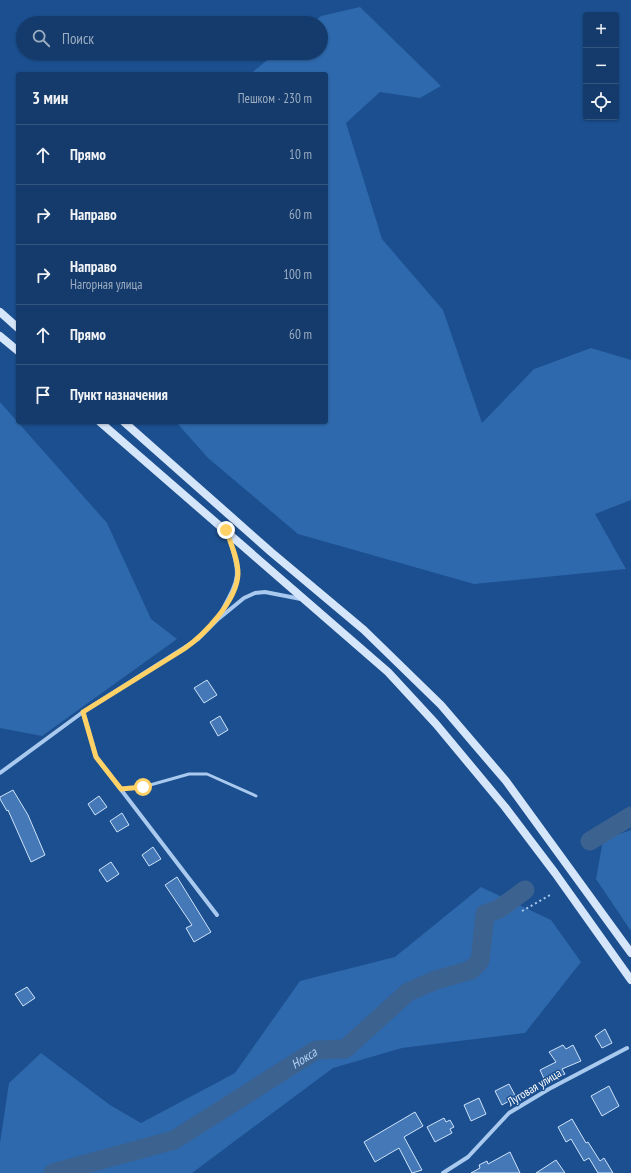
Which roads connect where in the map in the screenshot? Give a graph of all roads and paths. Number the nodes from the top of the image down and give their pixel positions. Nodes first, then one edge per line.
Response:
1 (0, 312) edge
2 (16, 326) edge
3 (0, 336) edge
4 (16, 349) edge
5 (102, 424) edge
6 (126, 424) edge
7 (226, 530) junction
8 (303, 599) junction
9 (216, 620) junction
10 (83, 712) junction
11 (0, 773) edge
12 (121, 789) junction
13 (256, 796) dead end
14 (552, 894) dead end
15 (522, 911) dead end
16 (217, 914) dead end
17 (631, 953) edge
18 (631, 980) edge
19 (626, 1048) dead end
20 (443, 1173) edge

1 - 2 main road
3 - 4 main road
5 - 7 main road
6 - 17 main road
7 - 8 main road
7 - 9 street
8 - 9 street
8 - 18 main road
9 - 10 street
10 - 11 street
10 - 12 street
12 - 13 lane
12 - 16 street
14 - 15 path
19 - 20 street, Луговая улица

